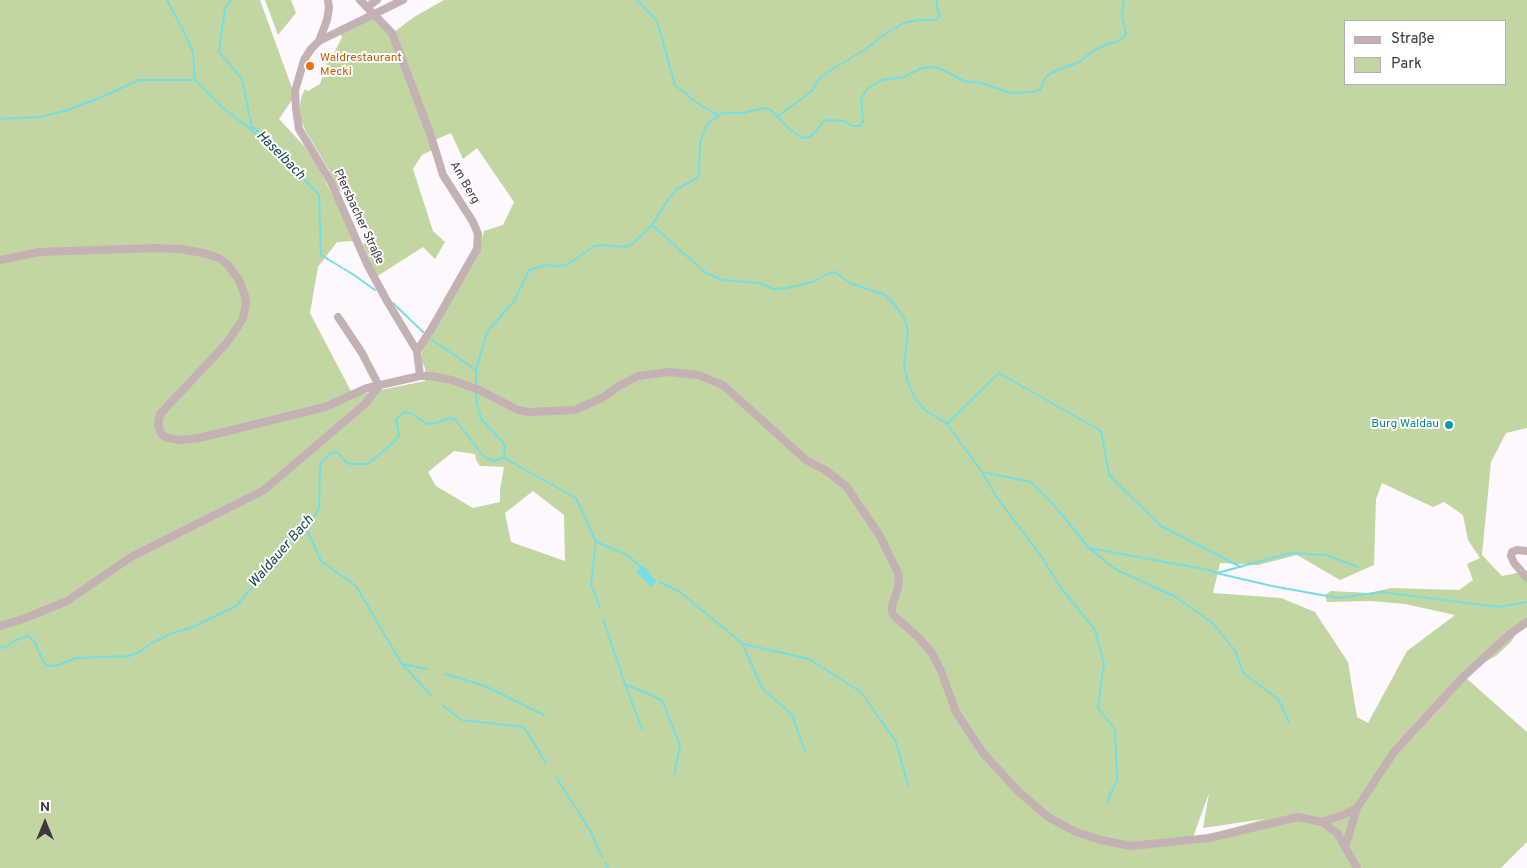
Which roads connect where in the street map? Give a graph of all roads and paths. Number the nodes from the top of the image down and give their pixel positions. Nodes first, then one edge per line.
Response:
1 (328, 0) edge
2 (360, 0) edge
3 (378, 0) edge
4 (403, 0) edge
5 (367, 7) junction
6 (373, 13) junction
7 (319, 41) junction
8 (0, 260) edge
9 (338, 317) dead end
10 (417, 351) junction
11 (420, 376) junction
12 (379, 386) junction
13 (1527, 551) edge
14 (1527, 578) edge
15 (1527, 622) edge
16 (0, 626) edge
17 (1357, 808) junction
18 (1322, 822) junction
19 (1345, 847) junction
20 (1357, 868) edge

1 - 7 street
2 - 5 street, Am Berg
3 - 5 street
4 - 6 street, Pfersbacher Straße
5 - 6 street, Am Berg
6 - 7 street, Pfersbacher Straße
6 - 10 street, Am Berg
7 - 10 street, Pfersbacher Straße
8 - 12 street
9 - 12 street
10 - 11 street, Pfersbacher Straße
11 - 12 street
11 - 18 street
12 - 16 street
13 - 14 street
15 - 17 street
17 - 18 street
17 - 19 street
18 - 19 street
19 - 20 street

